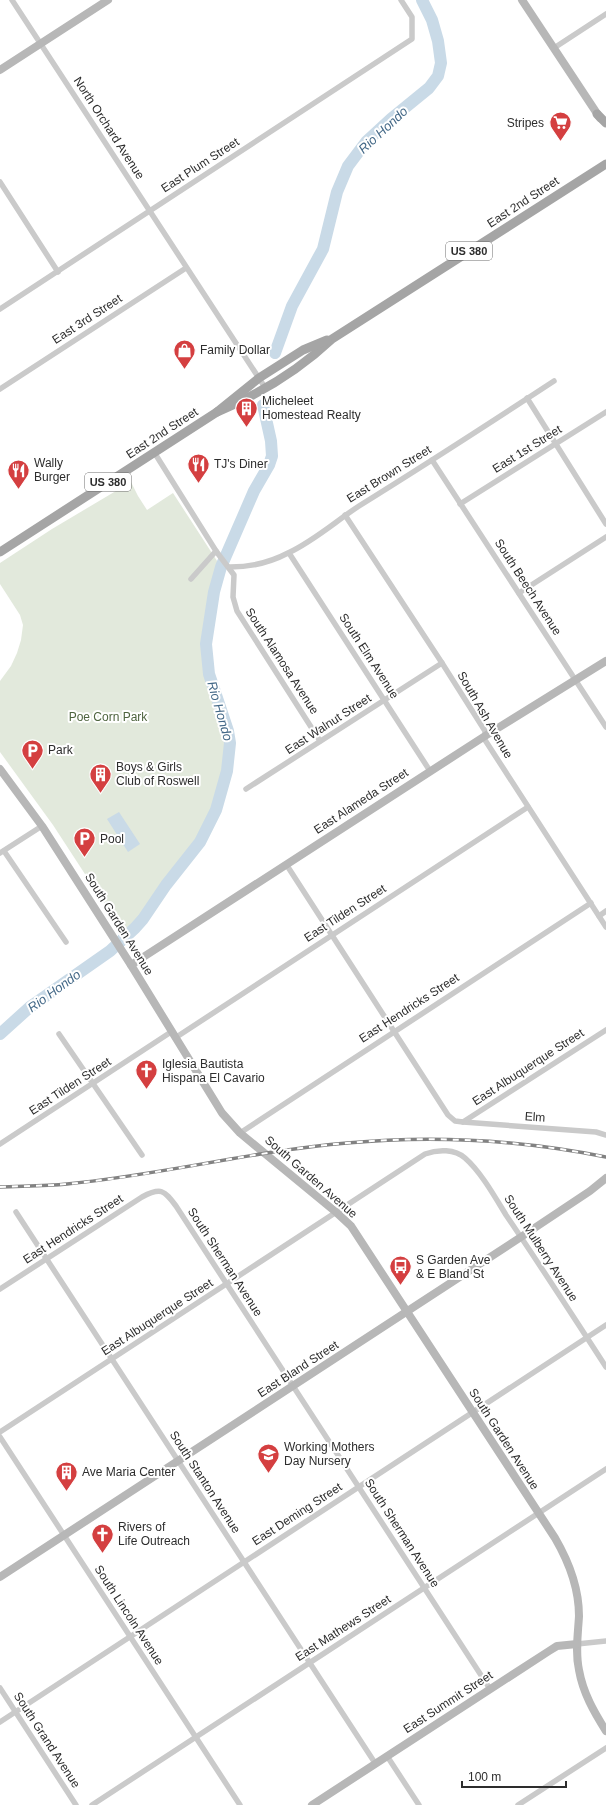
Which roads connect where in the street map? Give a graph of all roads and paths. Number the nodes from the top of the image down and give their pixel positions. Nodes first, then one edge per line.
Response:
1 (12, 0) edge
2 (108, 0) edge
3 (401, 0) edge
4 (522, 0) edge
5 (606, 14) edge
6 (41, 44) junction
7 (554, 48) junction
8 (0, 70) edge
9 (597, 114) junction
10 (606, 123) edge
11 (606, 127) edge
12 (606, 164) edge
13 (0, 182) edge
14 (149, 211) junction
15 (186, 268) junction
16 (58, 272) junction
17 (0, 309) edge
18 (332, 338) junction
19 (259, 378) junction
20 (554, 381) dead end
21 (0, 389) edge
22 (266, 389) junction
23 (527, 398) junction
24 (217, 412) junction
25 (606, 412) edge
26 (556, 444) junction
27 (154, 452) junction
28 (432, 460) junction
29 (460, 504) junction
30 (345, 515) junction
31 (606, 524) edge
32 (606, 537) edge
33 (0, 552) edge
34 (217, 553) junction
35 (289, 553) junction
36 (228, 566) junction
37 (191, 579) dead end
38 (519, 592) junction
39 (606, 661) edge
40 (442, 663) junction
41 (576, 680) junction
42 (384, 701) junction
43 (606, 727) edge
44 (485, 736) junction
45 (320, 741) junction
46 (0, 769) edge
47 (430, 771) junction
48 (246, 790) dead end
49 (528, 807) junction
50 (42, 826) junction
51 (2, 852) edge
52 (286, 864) junction
53 (590, 903) junction
54 (606, 911) edge
55 (599, 916) junction
56 (606, 927) edge
57 (332, 935) junction
58 (66, 942) dead end
59 (131, 965) junction
60 (606, 1030) edge
61 (394, 1031) junction
62 (59, 1034) dead end
63 (173, 1035) junction
64 (94, 1083) junction
65 (463, 1122) junction
66 (240, 1132) junction
67 (606, 1135) edge
68 (0, 1144) edge
69 (450, 1151) joint
70 (142, 1155) dead end
71 (606, 1178) edge
72 (161, 1190) joint
73 (16, 1212) dead end
74 (337, 1213) junction
75 (521, 1237) junction
76 (47, 1259) junction
77 (226, 1285) junction
78 (0, 1289) edge
79 (407, 1312) junction
80 (606, 1325) edge
81 (587, 1338) junction
82 (112, 1359) junction
83 (606, 1367) edge
84 (292, 1387) junction
85 (473, 1413) junction
86 (0, 1432) edge
87 (0, 1437) edge
88 (178, 1461) junction
89 (606, 1469) edge
90 (358, 1487) junction
91 (538, 1513) junction
92 (64, 1535) junction
93 (244, 1562) junction
94 (0, 1577) edge
95 (425, 1589) junction
96 (130, 1636) junction
97 (606, 1641) edge
98 (577, 1644) junction
99 (310, 1663) junction
100 (0, 1688) edge
101 (490, 1689) junction
102 (16, 1712) junction
103 (0, 1722) edge
104 (606, 1731) edge
105 (196, 1738) junction
106 (606, 1748) edge
107 (387, 1756) junction
108 (375, 1764) junction
109 (76, 1805) edge
110 (92, 1805) edge
111 (240, 1805) edge
112 (312, 1805) edge
113 (419, 1805) edge
114 (518, 1805) edge

1 - 6 street, North Orchard Avenue
2 - 6 street
3 - 14 street, East Plum Street
4 - 7 street
5 - 7 street
6 - 8 street
6 - 14 street, North Orchard Avenue
7 - 9 street
9 - 10 main road
9 - 11 street
12 - 18 main road, East 2nd Street / US 380
13 - 16 street
14 - 15 street, North Orchard Avenue
14 - 16 street, East Plum Street
15 - 19 street, North Orchard Avenue
15 - 21 street, East 3rd Street
16 - 17 street, East Plum Street
18 - 19 main road, East 2nd Street / US 380
18 - 22 main road, East 2nd Street / US 380
19 - 22 street, North Orchard Avenue
19 - 24 main road, East 2nd Street / US 380
20 - 23 street, East Brown Street
22 - 24 main road, East 2nd Street / US 380
23 - 26 street
23 - 28 street, East Brown Street
24 - 27 main road, East 2nd Street / US 380
25 - 26 street, East 1st Street
26 - 29 street, East 1st Street
26 - 31 street
27 - 33 main road, East 2nd Street / US 380
27 - 34 street
28 - 29 street, South Beech Avenue
28 - 30 street, East Brown Street
29 - 38 street, South Beech Avenue
30 - 35 street, East Brown Street
30 - 40 street, South Ash Avenue
32 - 38 street
34 - 36 street
34 - 37 street
35 - 36 street, East Brown Street
35 - 42 street, South Elm Avenue
36 - 45 street, South Alamosa Avenue
38 - 41 street, South Beech Avenue
39 - 41 street, East Alameda Street
40 - 42 street, East Walnut Street
40 - 44 street, South Ash Avenue
41 - 43 street, South Beech Avenue
41 - 44 street, East Alameda Street
42 - 45 street, East Walnut Street
42 - 47 street, South Elm Avenue
44 - 47 street, East Alameda Street
44 - 49 street, South Ash Avenue
45 - 48 street, East Walnut Street
46 - 50 street, South Garden Avenue
47 - 52 street, East Alameda Street
49 - 53 street, South Ash Avenue
49 - 57 street, East Tilden Street
50 - 51 street
50 - 59 street, South Garden Avenue
51 - 58 street
52 - 57 street
52 - 59 street, East Alameda Street
53 - 55 street, South Ash Avenue
53 - 61 street, East Hendricks Street
54 - 55 street
55 - 56 street, South Ash Avenue
57 - 61 street
57 - 63 street, East Tilden Street
59 - 63 street, South Garden Avenue
60 - 65 street, East Albuquerque Street
61 - 65 street
61 - 66 street, East Hendricks Street
62 - 64 street
63 - 64 street, East Tilden Street
63 - 66 street, South Garden Avenue
64 - 68 street, East Tilden Street
64 - 70 street
65 - 67 street, Elm
66 - 74 street, South Garden Avenue
69 - 74 street, East Albuquerque Street
69 - 75 street, South Mulberry Avenue
71 - 75 street, East Bland Street
72 - 76 street, East Hendricks Street
72 - 77 street, South Sherman Avenue
73 - 76 street, South Stanton Avenue
74 - 77 street, East Albuquerque Street
74 - 79 street, South Garden Avenue
75 - 79 street, East Bland Street
75 - 81 street, South Mulberry Avenue
76 - 78 street, East Hendricks Street
76 - 82 street, South Stanton Avenue
77 - 82 street, East Albuquerque Street
77 - 84 street, South Sherman Avenue
79 - 84 street, East Bland Street
79 - 85 street, South Garden Avenue
80 - 81 street, East Deming Street
81 - 83 street, South Mulberry Avenue
81 - 85 street, East Deming Street
82 - 86 street, East Albuquerque Street
82 - 88 street, South Stanton Avenue
84 - 88 street, East Bland Street
84 - 90 street, South Sherman Avenue
85 - 90 street, East Deming Street
85 - 91 street, South Garden Avenue
87 - 92 street, South Lincoln Avenue
88 - 92 street, East Bland Street
88 - 93 street, South Stanton Avenue
89 - 91 street, East Mathews Street
90 - 93 street, East Deming Street
90 - 95 street, South Sherman Avenue
91 - 95 street, East Mathews Street
91 - 98 street, South Garden Avenue
92 - 94 street, East Bland Street
92 - 96 street, South Lincoln Avenue
93 - 96 street, East Deming Street
93 - 99 street, South Stanton Avenue
95 - 99 street, East Mathews Street
95 - 101 street, South Sherman Avenue
96 - 102 street, East Deming Street
96 - 105 street, South Lincoln Avenue
97 - 98 street, East Summit Street
98 - 101 street, East Summit Street
98 - 104 street, South Garden Avenue
99 - 105 street, East Mathews Street
99 - 108 street, South Stanton Avenue
100 - 102 street, South Grand Avenue
101 - 107 street, East Summit Street
102 - 103 street, East Deming Street
102 - 109 street, South Grand Avenue
105 - 110 street, East Mathews Street
105 - 111 street, South Lincoln Avenue
106 - 114 street
107 - 108 street, East Summit Street
107 - 113 street
108 - 112 street, East Summit Street

